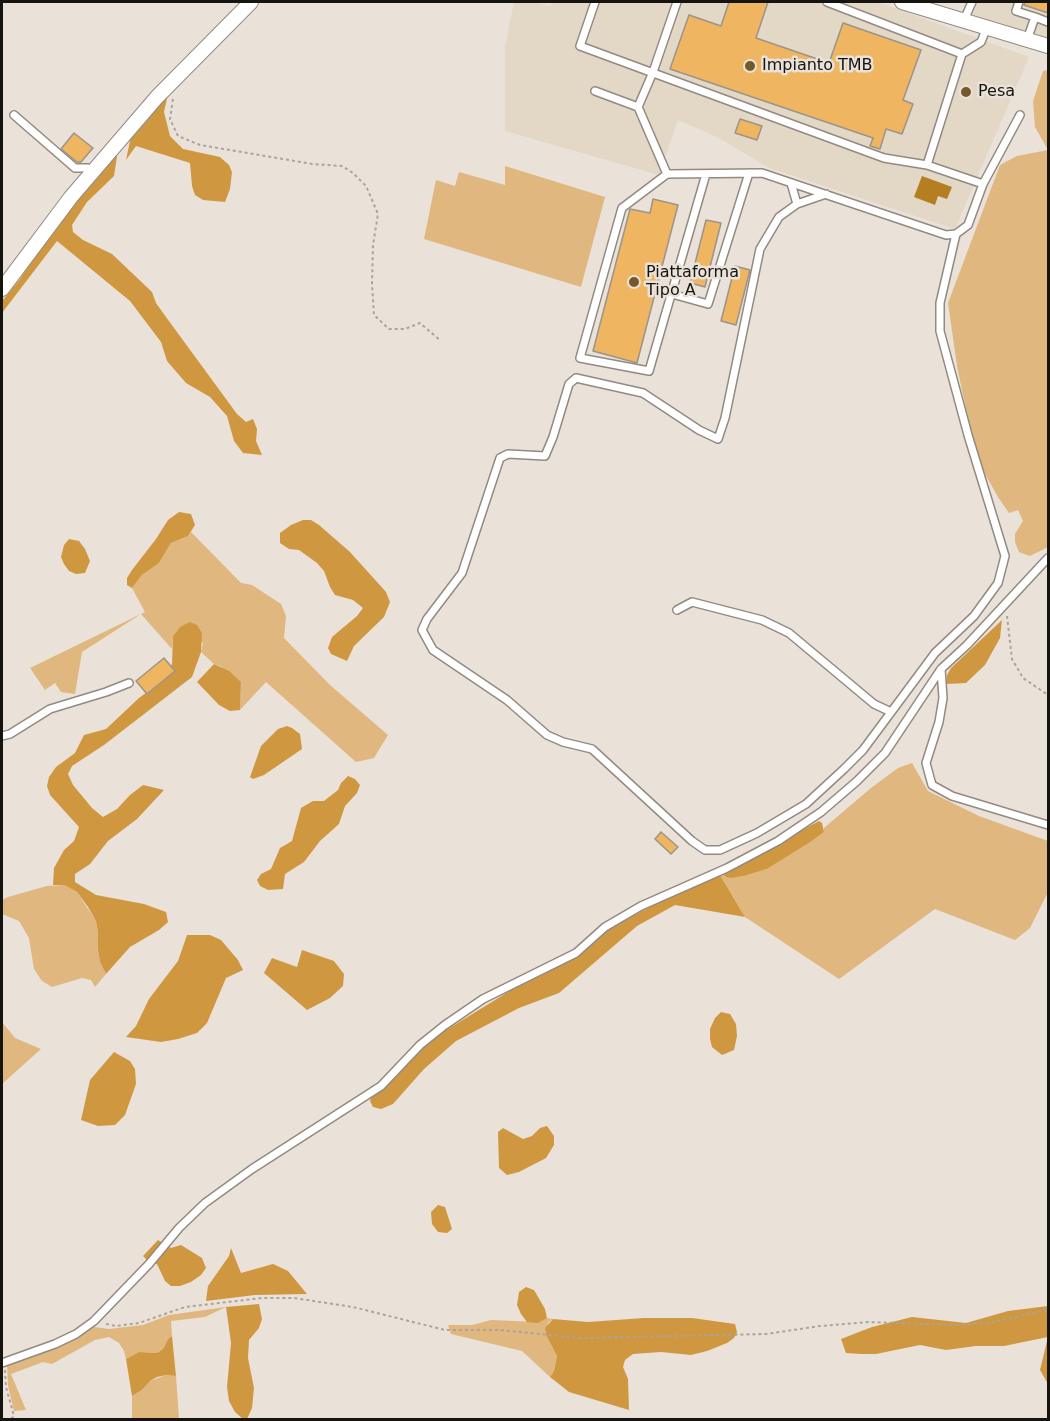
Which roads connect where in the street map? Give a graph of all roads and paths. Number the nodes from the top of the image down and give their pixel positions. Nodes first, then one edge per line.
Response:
1 (251, 2) edge
2 (595, 2) edge
3 (677, 2) edge
4 (827, 2) edge
5 (902, 2) edge
6 (972, 2) edge
7 (1019, 2) edge
8 (1035, 17) junction
9 (964, 20) junction
10 (1048, 22) edge
11 (987, 27) junction
12 (1027, 40) junction
13 (1048, 46) edge
14 (962, 54) junction
15 (653, 72) junction
16 (177, 79) junction
17 (595, 91) dead end
18 (638, 107) junction
19 (14, 115) dead end
20 (1020, 115) dead end
21 (927, 165) junction
22 (92, 172) junction
23 (749, 173) junction
24 (667, 174) junction
25 (706, 174) junction
26 (791, 183) junction
27 (983, 184) junction
28 (826, 195) junction
29 (797, 204) junction
30 (956, 234) junction
31 (2, 290) edge
32 (672, 294) junction
33 (441, 341) dead end
34 (1048, 558) edge
35 (1006, 602) junction
36 (677, 610) dead end
37 (941, 669) junction
38 (129, 683) dead end
39 (1048, 695) edge
40 (891, 712) junction
41 (2, 736) edge
42 (1048, 825) edge
43 (1048, 1310) edge
44 (94, 1322) junction
45 (3, 1362) edge
46 (10, 1419) edge

1 - 16 street
2 - 15 lane
3 - 15 lane
4 - 14 lane
5 - 9 street
6 - 9 lane
7 - 8 lane
8 - 10 lane
8 - 12 lane
9 - 11 street
11 - 12 street
11 - 14 lane
12 - 13 street
14 - 21 lane
15 - 18 lane
15 - 21 lane
16 - 22 street
16 - 33 path
17 - 18 lane
18 - 24 lane
19 - 22 lane
20 - 27 lane
21 - 27 lane
22 - 31 street
23 - 25 lane
23 - 26 lane
23 - 32 lane
24 - 25 lane
24 - 32 lane
25 - 32 lane
26 - 28 lane
26 - 29 lane
27 - 30 lane
28 - 29 lane
28 - 30 lane
29 - 40 lane
30 - 40 lane
34 - 35 lane
35 - 37 lane
35 - 39 path
36 - 40 lane
37 - 42 lane
37 - 44 lane
38 - 41 lane
43 - 44 path
44 - 45 lane
45 - 46 path

